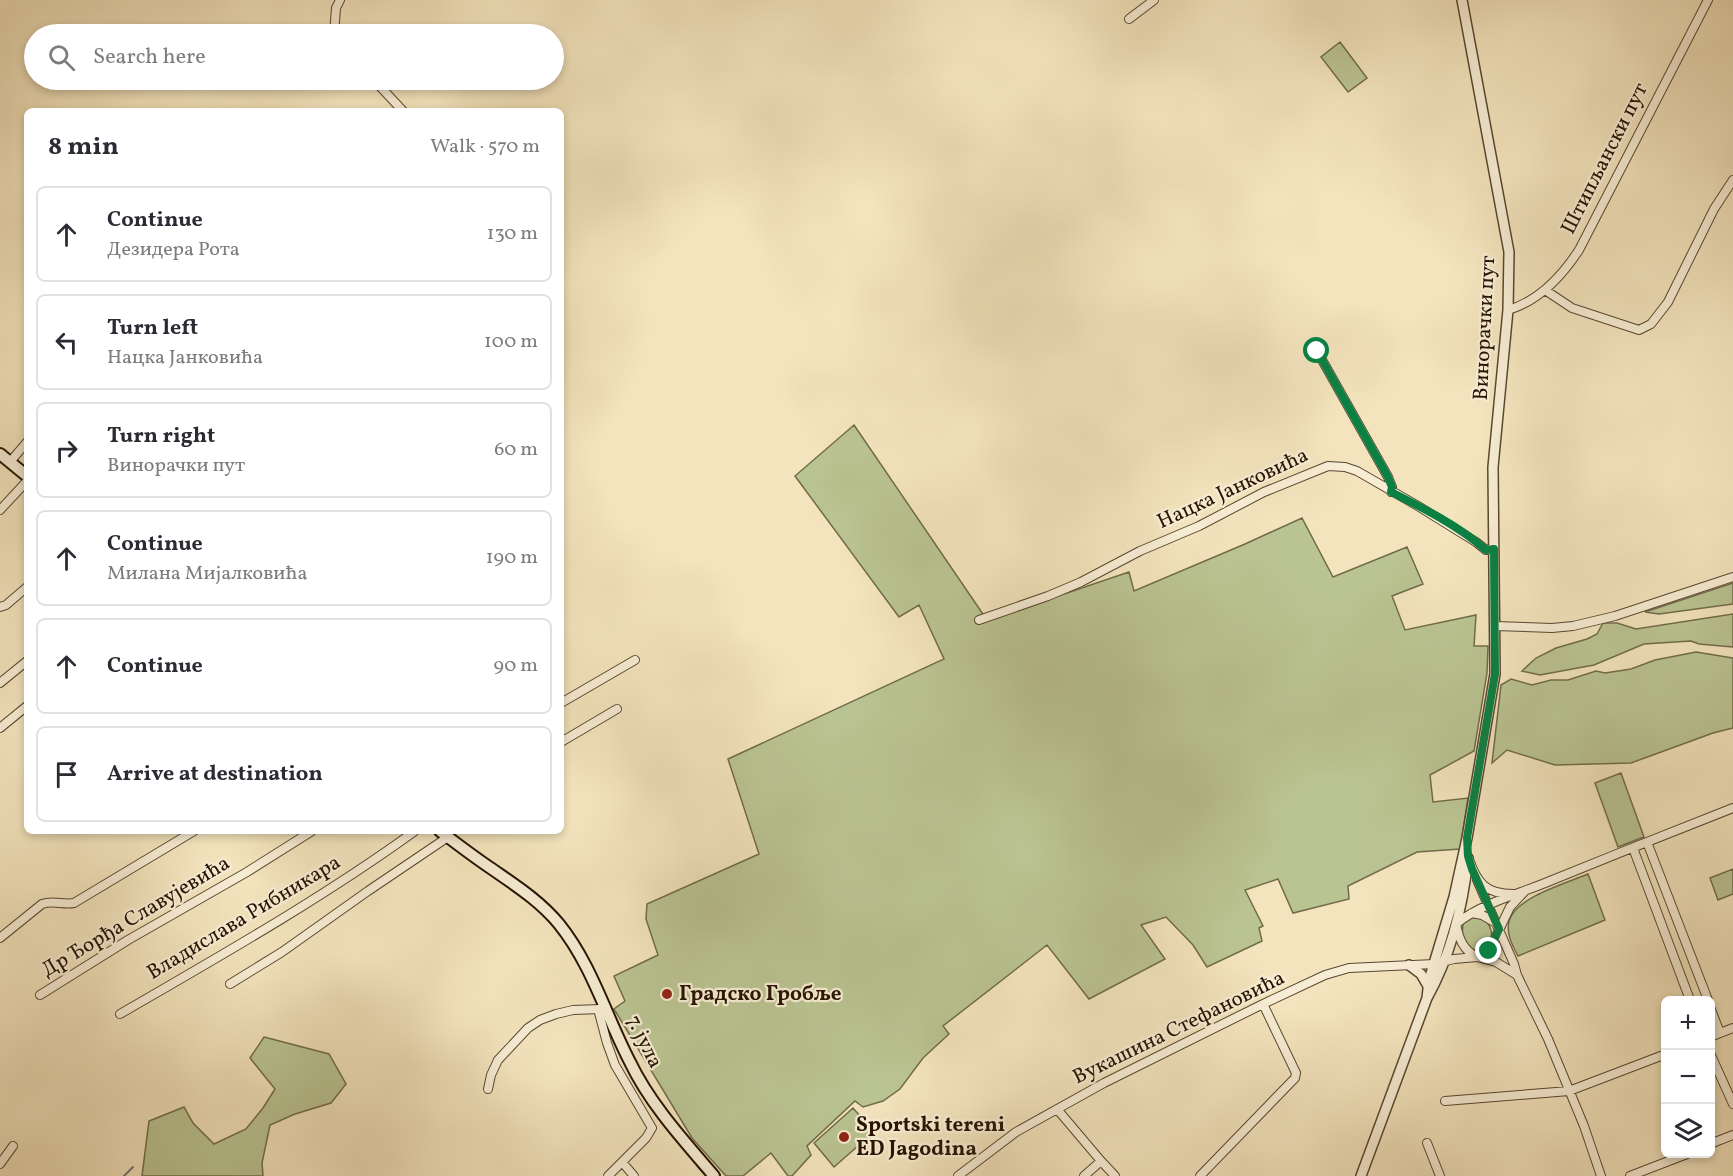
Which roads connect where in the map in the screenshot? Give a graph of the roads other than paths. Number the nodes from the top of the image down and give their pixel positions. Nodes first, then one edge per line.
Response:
1 (340, 0) edge
2 (1154, 0) edge
3 (1462, 0) edge
4 (1708, 0) edge
5 (1129, 19) dead end
6 (335, 24) edge
7 (383, 90) edge
8 (400, 108) edge
9 (1733, 180) edge
10 (1545, 290) junction
11 (1508, 310) junction
12 (1317, 351) dead end
13 (24, 446) edge
14 (0, 453) edge
15 (10, 462) junction
16 (24, 474) edge
17 (24, 485) edge
18 (1391, 492) junction
19 (0, 510) edge
20 (1494, 549) junction
21 (1733, 577) edge
22 (24, 590) edge
23 (0, 607) edge
24 (979, 620) dead end
25 (1494, 626) junction
26 (635, 660) dead end
27 (24, 663) edge
28 (0, 683) edge
29 (564, 701) edge
30 (24, 708) edge
31 (616, 709) dead end
32 (0, 728) edge
33 (564, 740) edge
34 (1733, 808) edge
35 (189, 834) edge
36 (307, 834) edge
37 (411, 834) edge
38 (444, 834) edge
39 (1467, 838) junction
40 (1647, 842) junction
41 (1633, 848) junction
42 (1468, 856) junction
43 (1477, 880) junction
44 (1522, 892) junction
45 (1454, 897) junction
46 (1488, 906) junction
47 (1471, 913) junction
48 (1456, 924) junction
49 (1498, 927) junction
50 (0, 938) edge
51 (1441, 941) junction
52 (1478, 957) junction
53 (1444, 961) junction
54 (1409, 965) junction
55 (1430, 966) junction
56 (1517, 975) junction
57 (231, 984) dead end
58 (1431, 986) junction
59 (40, 995) dead end
60 (1688, 996) edge
61 (1706, 996) edge
62 (1263, 1004) junction
63 (602, 1008) junction
64 (120, 1014) dead end
65 (1715, 1020) edge
66 (1733, 1028) edge
67 (1720, 1033) junction
68 (1715, 1035) edge
69 (1661, 1056) edge
70 (1715, 1064) edge
71 (488, 1089) dead end
72 (1569, 1091) junction
73 (1445, 1101) dead end
74 (1733, 1104) edge
75 (1057, 1109) junction
76 (1733, 1135) edge
77 (1715, 1142) edge
78 (1427, 1143) dead end
79 (13, 1146) dead end
80 (1677, 1158) edge
81 (1101, 1161) junction
82 (622, 1162) junction
83 (0, 1164) edge
84 (608, 1176) edge
85 (634, 1176) edge
86 (714, 1176) edge
87 (958, 1176) edge
88 (1084, 1176) edge
89 (1115, 1176) edge
90 (1200, 1176) edge
91 (1361, 1176) edge
92 (1440, 1176) edge
93 (1601, 1176) edge
94 (1630, 1176) edge

1 - 6 street
2 - 5 street
3 - 11 street, Винорачки пут
4 - 10 street, Штипљански пут
7 - 8 street
9 - 10 street
10 - 11 street, Штипљански пут
11 - 20 street, Винорачки пут
12 - 18 street
13 - 15 street
14 - 15 main road
15 - 16 main road
17 - 19 street
18 - 20 street, Нацка Јанковића
18 - 24 street, Нацка Јанковића
20 - 25 street, Винорачки пут
21 - 25 street
22 - 23 street
25 - 39 street, Винорачки пут
26 - 29 street
27 - 28 street
30 - 32 street
31 - 33 street
34 - 40 street
35 - 50 street
36 - 59 street, Др Ђорђа Славујевића
37 - 64 street, Владислава Рибникара
38 - 57 street
38 - 63 main road, 7. јула
39 - 42 street
39 - 45 street
40 - 41 street
40 - 61 street
41 - 44 street
41 - 60 street
42 - 43 street
42 - 48 street
43 - 44 street
43 - 46 street
44 - 46 street
44 - 49 street
45 - 48 street
45 - 51 street
46 - 47 street
46 - 49 street
47 - 48 street
47 - 49 street
48 - 51 street
48 - 52 street
48 - 53 street
49 - 52 street
49 - 56 street
51 - 55 street
52 - 53 street, Вукашина Стефановића
52 - 56 street
53 - 55 street, Вукашина Стефановића
53 - 58 street
54 - 55 street, Вукашина Стефановића
54 - 58 street
54 - 62 street, Вукашина Стефановића
55 - 58 street
56 - 72 street
58 - 91 street
62 - 75 street, Вукашина Стефановића
62 - 90 street
63 - 71 street
63 - 82 street
63 - 86 main road, 7. јула
65 - 67 street
66 - 67 street
67 - 68 street
69 - 72 street
70 - 74 street
72 - 73 street
72 - 93 street
75 - 81 street
75 - 87 street, Вукашина Стефановића
76 - 77 street
78 - 92 street
79 - 83 street
80 - 94 street
81 - 88 street
81 - 89 street
82 - 84 street
82 - 85 street

